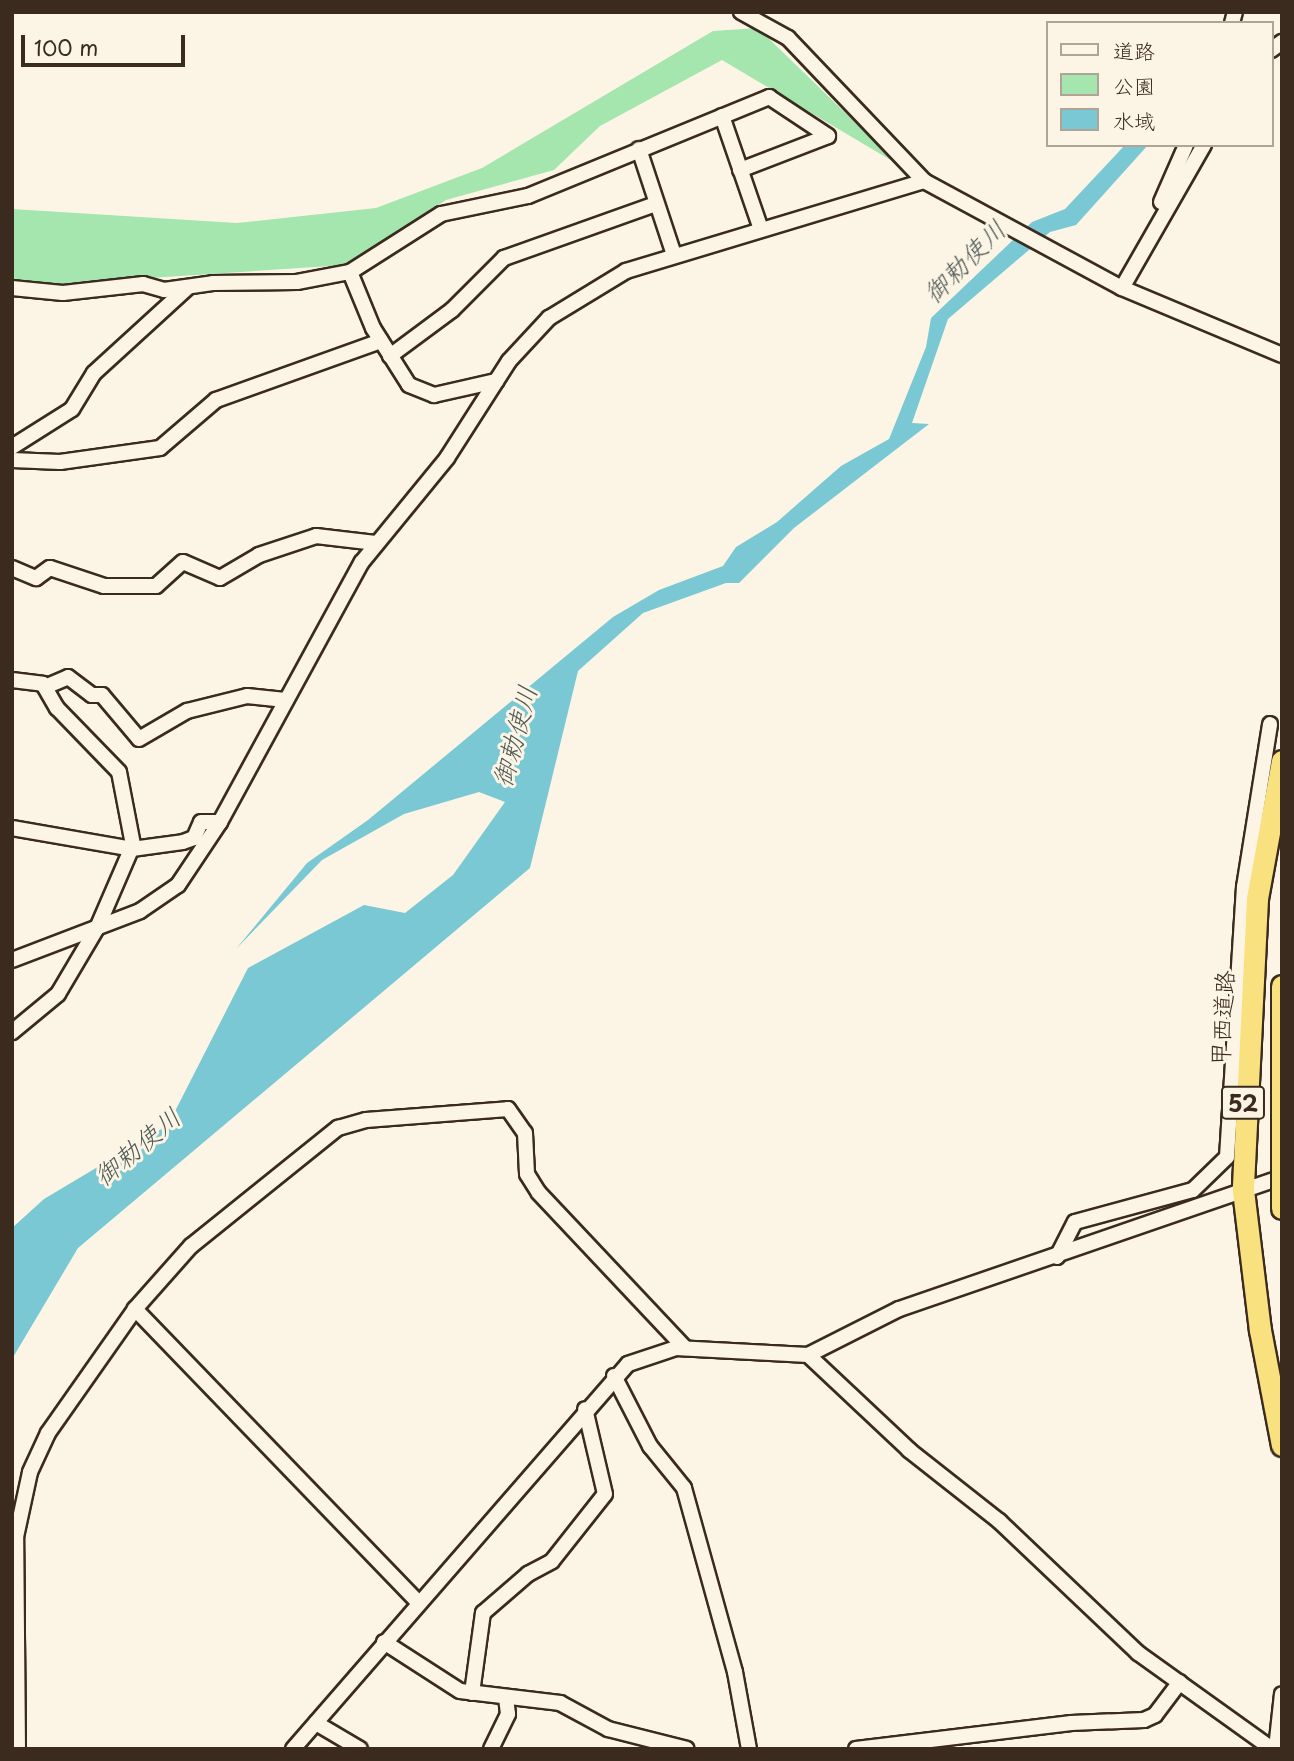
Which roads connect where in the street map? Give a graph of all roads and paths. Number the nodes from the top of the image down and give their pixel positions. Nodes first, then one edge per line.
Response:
1 (741, 12) edge
2 (722, 116) junction
3 (1184, 147) edge
4 (1203, 147) edge
5 (639, 149) junction
6 (740, 170) junction
7 (924, 181) junction
8 (656, 204) junction
9 (1156, 224) junction
10 (761, 229) junction
11 (674, 255) junction
12 (350, 272) junction
13 (1116, 285) junction
14 (12, 288) edge
15 (187, 288) junction
16 (381, 341) junction
17 (1282, 355) edge
18 (390, 356) junction
19 (496, 382) junction
20 (12, 447) edge
21 (12, 460) edge
22 (376, 543) junction
23 (12, 568) edge
24 (12, 680) edge
25 (45, 687) junction
26 (283, 700) junction
27 (1270, 724) dead end
28 (1282, 761) edge
29 (220, 822) junction
30 (12, 828) edge
31 (132, 849) junction
32 (97, 928) junction
33 (12, 960) edge
34 (1282, 986) edge
35 (12, 1032) edge
36 (1282, 1177) edge
37 (1243, 1190) junction
38 (1282, 1208) edge
39 (1057, 1257) junction
40 (135, 1310) junction
41 (685, 1348) junction
42 (808, 1355) junction
43 (614, 1376) junction
44 (585, 1409) junction
45 (1282, 1445) edge
46 (418, 1602) junction
47 (384, 1642) junction
48 (1180, 1682) junction
49 (472, 1693) junction
50 (1282, 1694) edge
51 (506, 1698) junction
52 (316, 1723) junction
53 (18, 1749) edge
54 (293, 1749) edge
55 (360, 1749) edge
56 (491, 1749) edge
57 (687, 1749) edge
58 (749, 1749) edge
59 (856, 1749) edge
60 (1274, 1749) edge

1 - 7 street
2 - 5 street
2 - 6 street
2 - 6 street
3 - 9 street
4 - 9 street
5 - 8 street
5 - 12 street
6 - 10 street
7 - 10 street
7 - 13 street
8 - 11 street
8 - 18 street
9 - 13 street
10 - 11 street
11 - 19 street
12 - 15 street
12 - 16 street
13 - 17 street
14 - 15 street
15 - 20 street
16 - 18 street
16 - 21 street
18 - 19 street
19 - 22 street
22 - 23 street
22 - 26 street
24 - 25 street
25 - 26 street
25 - 31 street
26 - 29 street
27 - 39 street
28 - 37 highway, 甲西道路 / 52
29 - 31 street
29 - 32 street
30 - 31 street
31 - 32 street
32 - 33 street
32 - 35 street
34 - 38 highway, bridge
36 - 37 street
37 - 39 street
37 - 45 highway, 甲西道路 / 52
39 - 42 street
40 - 41 street
40 - 46 street
40 - 53 street
41 - 42 street
41 - 43 street
42 - 48 street
43 - 44 street
43 - 58 street
44 - 46 street
44 - 49 street
46 - 47 street
47 - 49 street
47 - 52 street
48 - 59 street
48 - 60 street
49 - 51 street
50 - 60 street
51 - 56 street
51 - 57 street
52 - 54 street
52 - 55 street

